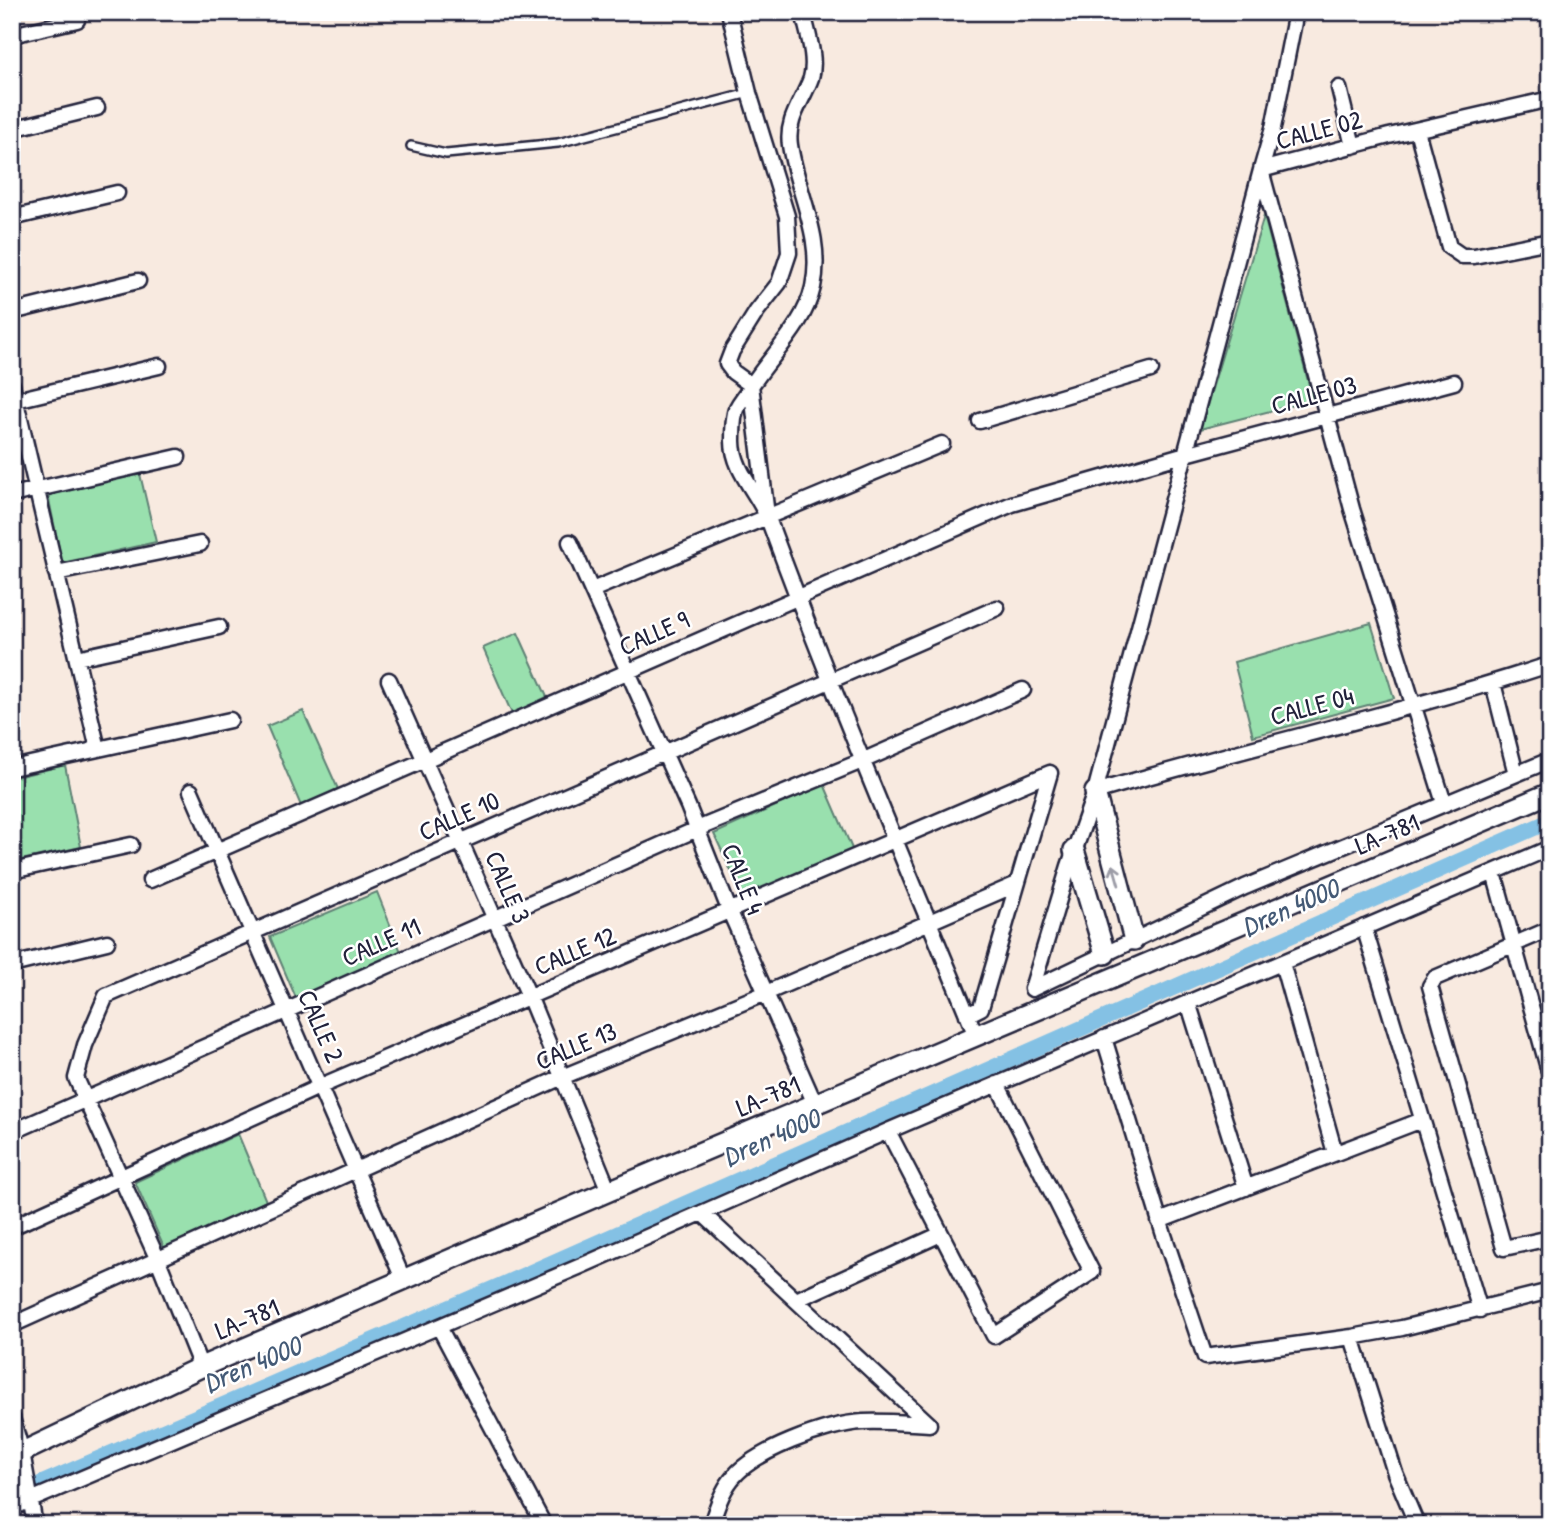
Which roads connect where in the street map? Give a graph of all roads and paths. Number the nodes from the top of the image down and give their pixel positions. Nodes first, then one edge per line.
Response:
1 (729, 12) edge
2 (803, 12) edge
3 (1296, 12) edge
4 (77, 20) dead end
5 (12, 35) edge
6 (1339, 88) dead end
7 (749, 93) junction
8 (1550, 99) edge
9 (97, 108) dead end
10 (12, 129) edge
11 (1417, 130) junction
12 (411, 146) dead end
13 (1353, 146) junction
14 (1261, 170) junction
15 (117, 193) dead end
16 (12, 218) edge
17 (1550, 241) edge
18 (138, 281) dead end
19 (12, 312) edge
20 (159, 366) dead end
21 (1151, 370) dead end
22 (1454, 382) dead end
23 (751, 385) junction
24 (14, 392) edge
25 (1327, 418) junction
26 (981, 421) dead end
27 (942, 444) dead end
28 (1186, 454) junction
29 (178, 457) dead end
30 (36, 490) junction
31 (12, 495) edge
32 (767, 516) junction
33 (570, 542) dead end
34 (200, 544) dead end
35 (56, 573) junction
36 (592, 590) junction
37 (797, 597) junction
38 (997, 608) dead end
39 (219, 627) dead end
40 (77, 659) junction
41 (1542, 667) dead end
42 (628, 671) junction
43 (389, 680) dead end
44 (830, 680) junction
45 (1493, 683) junction
46 (1023, 690) dead end
47 (1413, 705) junction
48 (230, 720) dead end
49 (98, 749) junction
50 (662, 754) junction
51 (425, 759) junction
52 (1550, 760) edge
53 (862, 761) junction
54 (12, 768) edge
55 (1516, 774) junction
56 (191, 791) dead end
57 (1095, 792) junction
58 (1550, 793) edge
59 (1444, 803) junction
60 (697, 829) junction
61 (894, 841) junction
62 (461, 842) junction
63 (131, 845) dead end
64 (1550, 848) edge
65 (1074, 850) junction
66 (217, 851) junction
67 (12, 871) edge
68 (1494, 873) junction
69 (150, 880) dead end
70 (1017, 884) junction
71 (730, 912) junction
72 (495, 918) junction
73 (929, 922) junction
74 (1364, 927) junction
75 (1550, 929) edge
76 (254, 933) junction
77 (1135, 940) junction
78 (107, 942) dead end
79 (1515, 944) junction
80 (1105, 954) junction
81 (1282, 962) junction
82 (12, 965) edge
83 (766, 993) junction
84 (529, 996) junction
85 (1188, 1002) junction
86 (288, 1010) junction
87 (968, 1015) junction
88 (1544, 1029) edge
89 (976, 1037) junction
90 (1104, 1038) junction
91 (1550, 1075) edge
92 (562, 1077) junction
93 (997, 1084) junction
94 (321, 1086) junction
95 (86, 1100) junction
96 (815, 1104) junction
97 (1422, 1120) junction
98 (888, 1130) junction
99 (12, 1132) edge
100 (1335, 1153) junction
101 (357, 1170) junction
102 (121, 1178) junction
103 (1246, 1188) junction
104 (609, 1191) junction
105 (703, 1214) junction
106 (1159, 1221) junction
107 (12, 1227) edge
108 (942, 1234) junction
109 (1550, 1238) edge
110 (158, 1260) junction
111 (404, 1281) junction
112 (1550, 1291) edge
113 (796, 1300) junction
114 (1480, 1310) junction
115 (12, 1325) edge
116 (439, 1327) junction
117 (1352, 1337) junction
118 (201, 1367) junction
119 (12, 1418) edge
120 (19, 1457) edge
121 (31, 1495) junction
122 (12, 1508) edge
123 (36, 1525) edge
124 (544, 1525) edge
125 (711, 1525) edge
126 (1417, 1525) edge

1 - 7 street
2 - 23 street
3 - 14 street
4 - 5 street
6 - 13 street
7 - 12 lane
7 - 23 street
8 - 11 street, CALLE 02
9 - 10 street
11 - 13 street, CALLE 02
11 - 17 street
13 - 14 street, CALLE 02
14 - 25 street
14 - 28 street
15 - 16 street
18 - 19 street
20 - 24 street
21 - 26 street
22 - 25 street, CALLE 03
23 - 32 street
23 - 32 street
24 - 30 street
25 - 28 street, CALLE 03
25 - 47 street
27 - 32 street
28 - 37 street, CALLE 9
28 - 57 street
29 - 30 street
30 - 31 street
30 - 35 street
32 - 36 street
32 - 37 street
33 - 36 street, CALLE 4
34 - 35 street
35 - 40 street
36 - 42 street, CALLE 4
37 - 42 street, CALLE 9
37 - 44 street
38 - 44 street, CALLE 10
39 - 40 street
40 - 49 street
41 - 45 street, CALLE 04
42 - 50 street, CALLE 4
42 - 51 street, CALLE 9
43 - 51 street, CALLE 3
44 - 50 street, CALLE 10
44 - 53 street
45 - 47 street, CALLE 04
45 - 55 street
46 - 53 street, CALLE 11
47 - 57 street, CALLE 04
47 - 59 street
48 - 49 street
49 - 54 street
50 - 60 street, CALLE 4
50 - 62 street, CALLE 10
51 - 62 street, CALLE 3
51 - 66 street, CALLE 9
52 - 55 street
53 - 60 street, CALLE 11
53 - 61 street
55 - 59 street
56 - 66 street, CALLE 2
57 - 65 street
77 -> 57 street
58 - 89 street, LA-781 / LA-781
59 - 77 street
60 - 71 street, CALLE 4
60 - 72 street, CALLE 11
61 - 70 street, CALLE 12
61 - 71 street, CALLE 12
61 - 73 street
62 - 72 street, CALLE 3
62 - 76 street, CALLE 10
63 - 67 street
64 - 68 street
65 - 80 street
65 - 80 street
66 - 69 street, CALLE 9
66 - 76 street, CALLE 2
68 - 74 street
68 - 79 street
70 - 73 street, CALLE 13
70 - 87 street
71 - 83 street, CALLE 4
71 - 84 street, CALLE 12
72 - 84 street, CALLE 3
72 - 86 street, CALLE 11
73 - 83 street, CALLE 13
73 - 87 street
74 - 81 street
74 - 97 street
75 - 79 street
76 - 86 street, CALLE 2
76 - 95 street, CALLE 10
77 - 80 street
78 - 82 street
79 - 88 street
79 - 109 street
81 - 85 street
81 - 100 street
83 - 92 street, CALLE 13
83 - 96 street, CALLE 4
84 - 92 street, CALLE 3
84 - 94 street, CALLE 12
85 - 90 street
85 - 103 street
86 - 94 street, CALLE 2
86 - 95 street, CALLE 11
87 - 89 street
88 - 91 street
89 - 96 street, LA-781 / LA-781
90 - 93 street
90 - 106 street
92 - 101 street, CALLE 13
92 - 104 street, CALLE 3
93 - 98 street
93 - 108 street
94 - 101 street, CALLE 2
94 - 102 street, CALLE 12
95 - 99 street, CALLE 11
95 - 102 street
96 - 104 street, LA-781 / LA-781
97 - 100 street
97 - 114 street
98 - 105 street
98 - 108 street
100 - 103 street
101 - 110 street, CALLE 13
101 - 111 street, CALLE 2
102 - 107 street, CALLE 12
102 - 110 street
103 - 106 street
104 - 111 street, LA-781 / LA-781
105 - 113 street
105 - 116 street
106 - 117 street
108 - 113 street
110 - 115 street, CALLE 13
110 - 118 street
111 - 118 street, LA-781 / LA-781
112 - 114 street
113 - 125 street
114 - 117 street
116 - 121 street
116 - 124 street
117 - 126 street
118 - 120 street, LA-781 / LA-781
119 - 120 street
120 - 121 street
121 - 122 street
121 - 123 street

